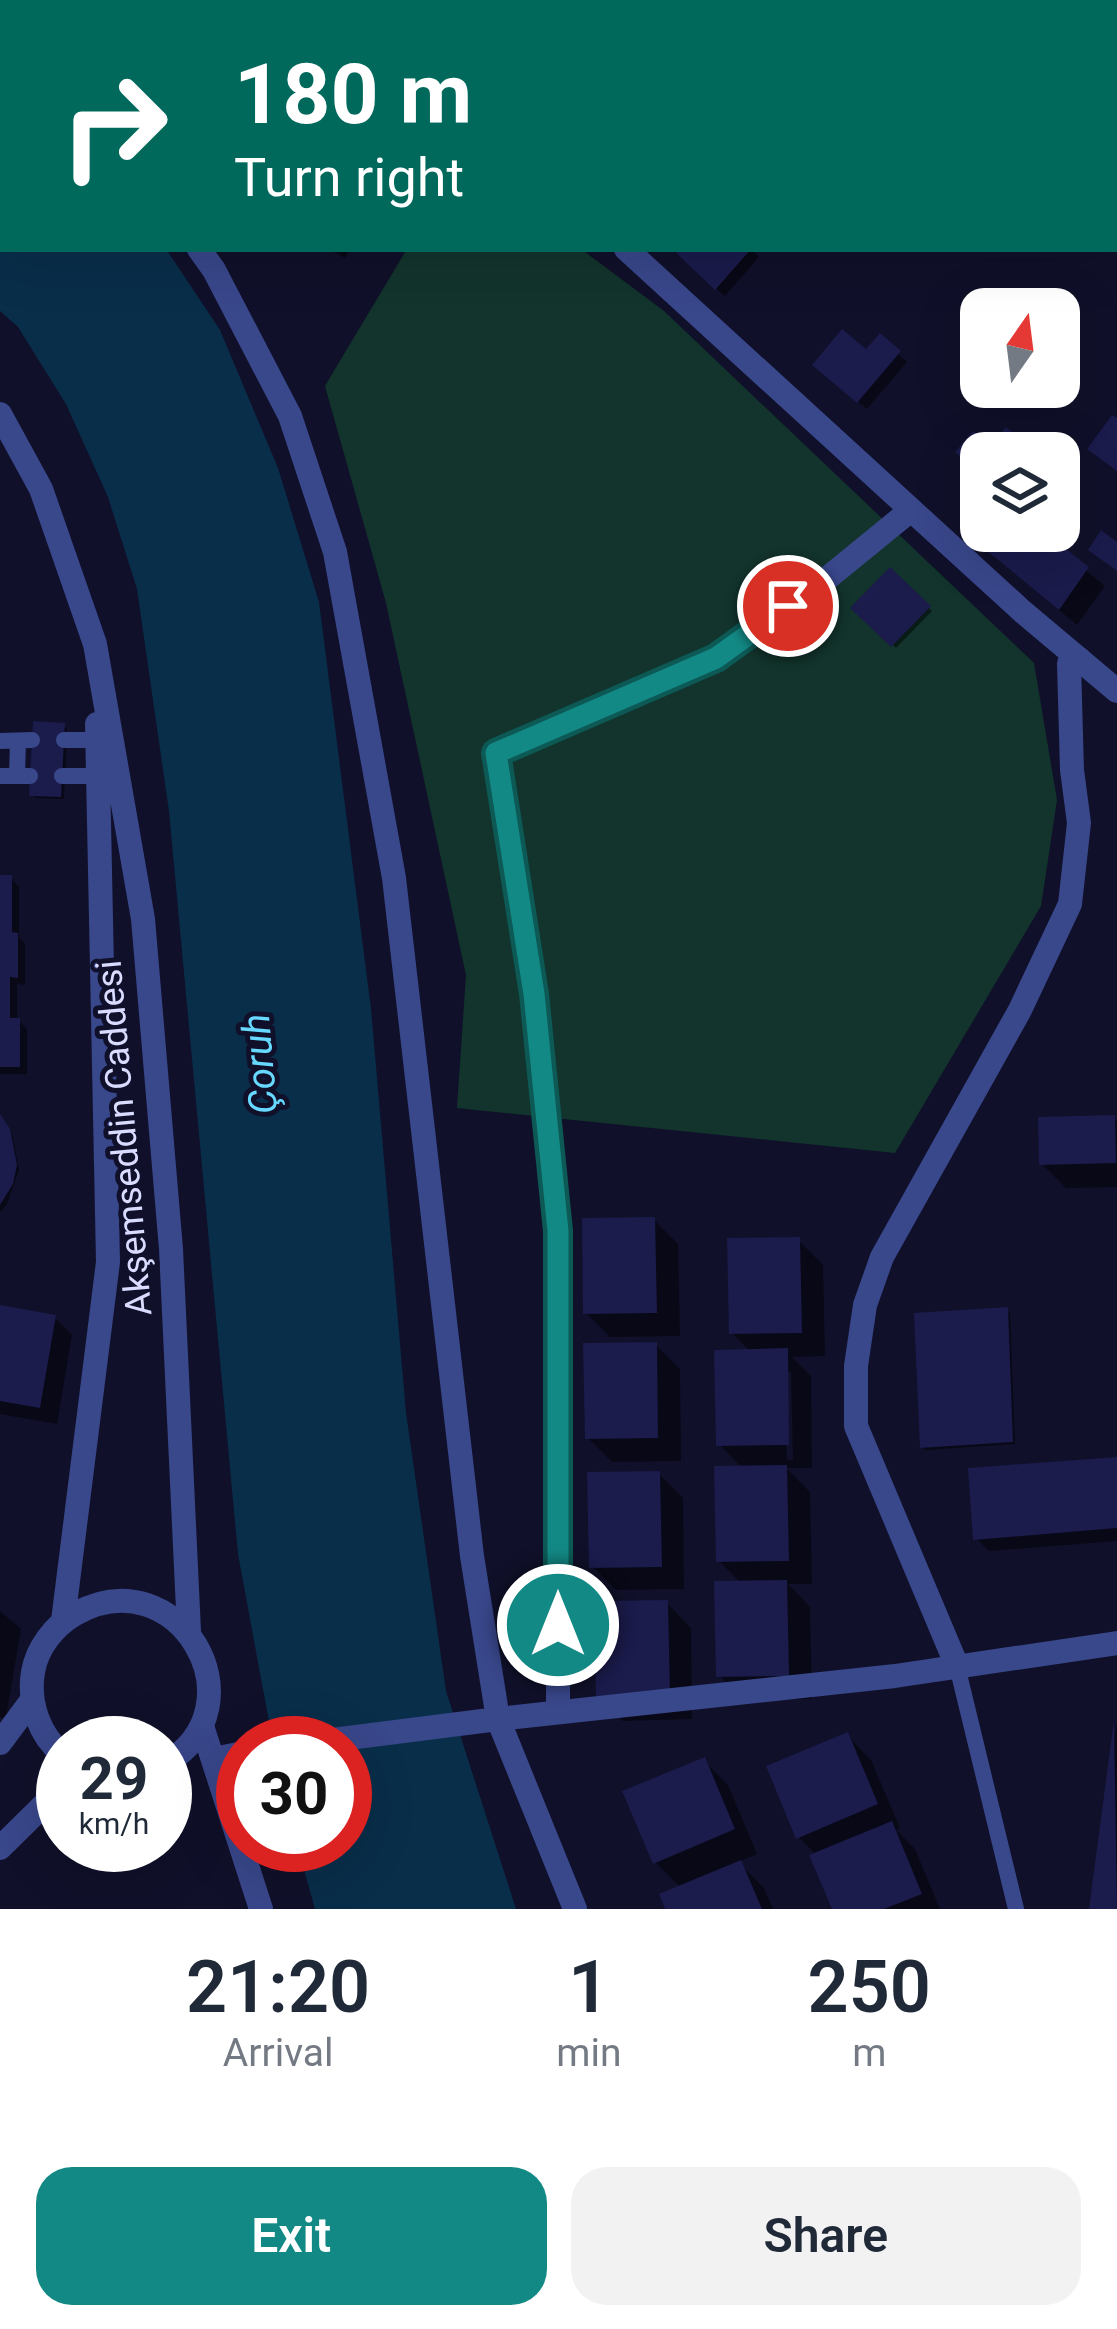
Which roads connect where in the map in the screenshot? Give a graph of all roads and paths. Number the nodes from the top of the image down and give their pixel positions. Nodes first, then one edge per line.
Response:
1 (201, 252) edge
2 (629, 252) edge
3 (0, 414) edge
4 (911, 510) junction
5 (95, 644) junction
6 (1079, 658) junction
7 (1117, 691) edge
8 (64, 740) dead end
9 (98, 740) junction
10 (16, 741) edge
11 (16, 776) edge
12 (62, 776) dead end
13 (97, 776) junction
14 (63, 1621) junction
15 (189, 1631) junction
16 (1117, 1642) edge
17 (957, 1666) junction
18 (32, 1700) junction
19 (558, 1712) junction
20 (37, 1716) edge
21 (498, 1719) junction
22 (202, 1726) junction
23 (372, 1734) edge
24 (192, 1739) edge
25 (0, 1743) edge
26 (214, 1759) joint
27 (36, 1813) edge
28 (0, 1848) edge
29 (261, 1909) edge
30 (575, 1909) edge
31 (1016, 1909) edge

1 - 21 street
2 - 4 street
3 - 5 street, Akşemseddin Caddesi
4 - 6 street
4 - 19 street
5 - 9 street, Akşemseddin Caddesi
5 - 15 street, Akşemseddin Caddesi
6 - 7 street
6 - 17 street
8 - 9 lane
9 - 13 street, Akşemseddin Caddesi
10 - 11 lane
12 - 13 lane
13 - 14 street, Akşemseddin Caddesi
14 - 15 street
14 - 18 street, Akşemseddin Caddesi
15 - 22 street, Akşemseddin Caddesi
16 - 17 street
17 - 19 street
17 - 31 lane
18 - 20 street
18 - 25 street, Akşemseddin Caddesi
19 - 21 street
21 - 23 street
21 - 30 street
22 - 24 street
22 - 26 street
26 - 29 street
27 - 28 street

